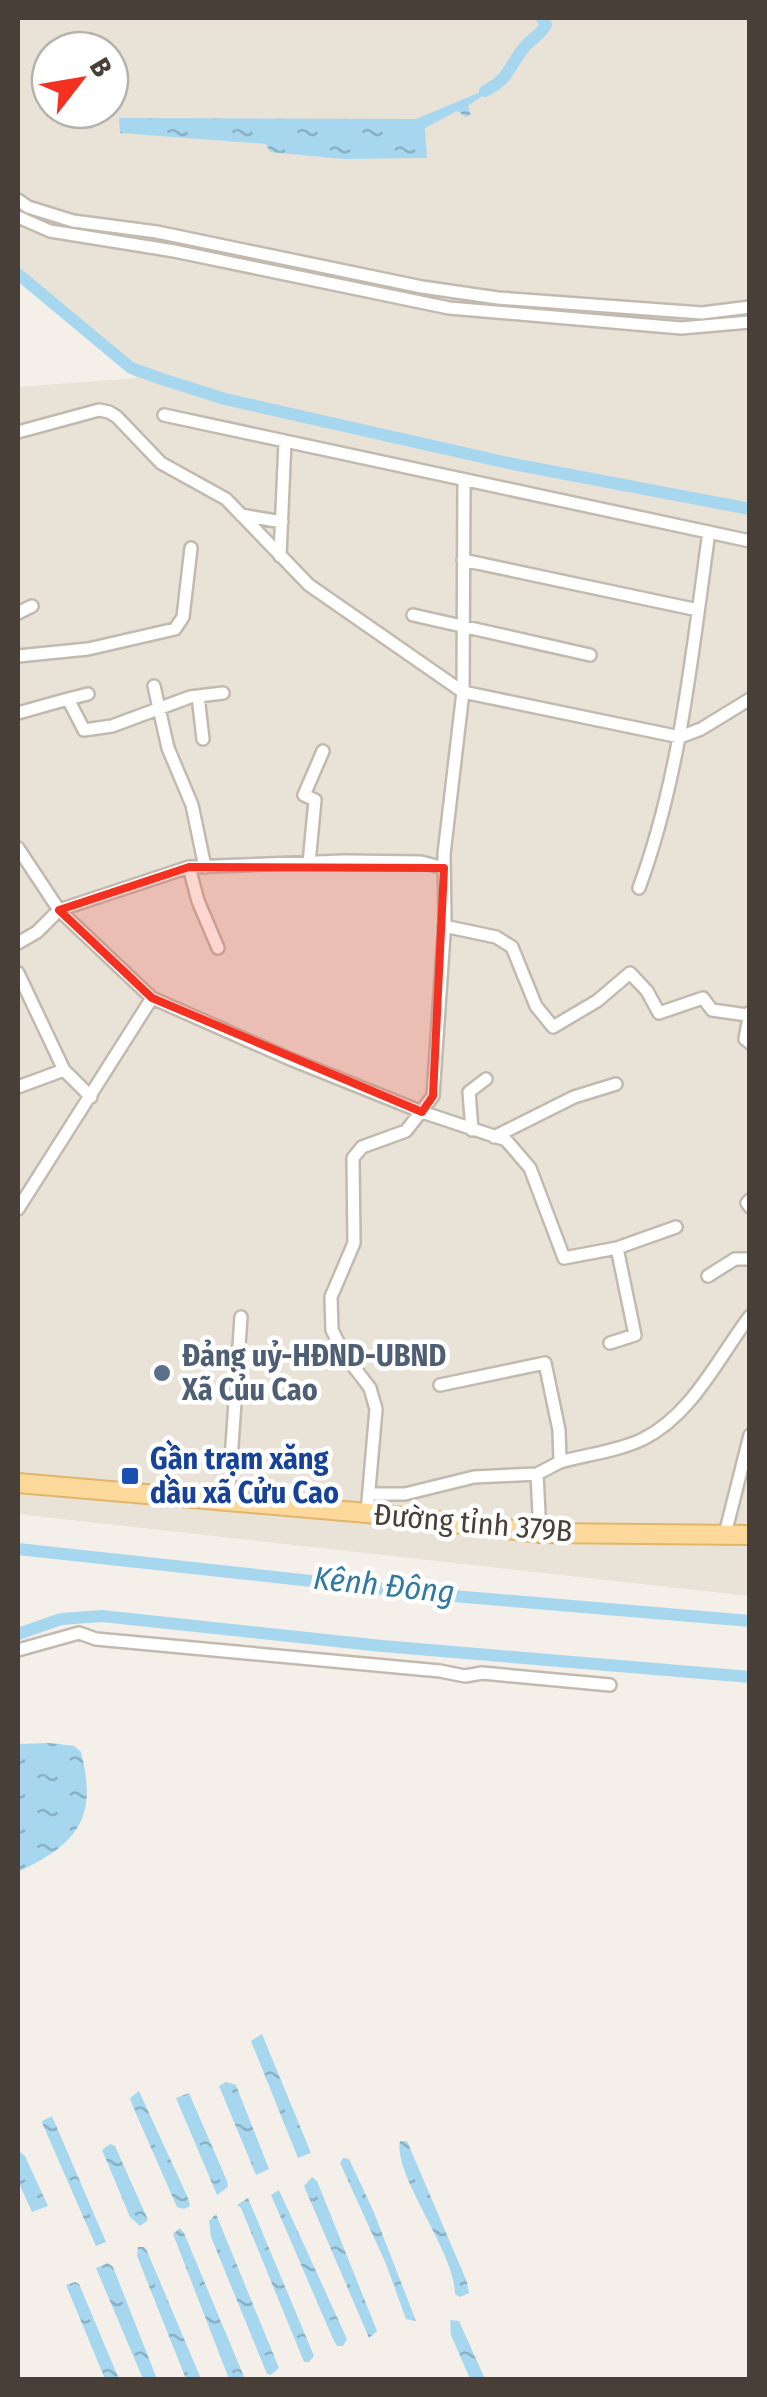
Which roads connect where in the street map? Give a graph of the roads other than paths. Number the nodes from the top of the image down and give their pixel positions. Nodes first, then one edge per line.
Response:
1 (18, 200) edge
2 (18, 217) edge
3 (224, 246) junction
4 (222, 261) junction
5 (508, 299) junction
6 (750, 307) edge
7 (507, 314) junction
8 (750, 322) edge
9 (164, 415) dead end
10 (18, 432) edge
11 (284, 441) junction
12 (464, 480) junction
13 (241, 514) junction
14 (282, 522) junction
15 (708, 532) junction
16 (750, 541) edge
17 (191, 548) dead end
18 (280, 556) junction
19 (463, 560) junction
20 (32, 606) dead end
21 (698, 610) junction
22 (18, 613) edge
23 (413, 615) dead end
24 (463, 626) junction
25 (590, 655) dead end
26 (18, 656) edge
27 (154, 686) dead end
28 (462, 692) junction
29 (88, 694) dead end
30 (223, 694) dead end
31 (198, 696) junction
32 (68, 698) junction
33 (750, 698) edge
34 (159, 706) junction
35 (18, 713) edge
36 (680, 737) junction
37 (203, 739) dead end
38 (323, 751) dead end
39 (18, 848) edge
40 (309, 863) junction
41 (204, 867) junction
42 (190, 868) junction
43 (444, 868) junction
44 (640, 888) dead end
45 (59, 910) junction
46 (444, 926) junction
47 (18, 943) edge
48 (218, 948) dead end
49 (18, 973) edge
50 (152, 998) junction
51 (748, 1014) edge
52 (750, 1044) edge
53 (64, 1070) junction
54 (486, 1079) dead end
55 (616, 1084) dead end
56 (18, 1086) edge
57 (91, 1098) junction
58 (422, 1112) junction
59 (472, 1130) junction
60 (494, 1137) junction
61 (18, 1209) edge
62 (676, 1227) dead end
63 (617, 1248) junction
64 (750, 1259) edge
65 (708, 1276) dead end
66 (750, 1316) edge
67 (240, 1318) dead end
68 (610, 1343) dead end
69 (440, 1386) dead end
70 (750, 1434) edge
71 (560, 1462) junction
72 (537, 1474) junction
73 (18, 1483) edge
74 (370, 1494) junction
75 (228, 1502) junction
76 (367, 1513) junction
77 (540, 1533) junction
78 (724, 1534) junction
79 (750, 1535) edge
80 (18, 1650) edge
81 (610, 1685) dead end

1 - 3 street
2 - 4 street
3 - 4 street
3 - 5 street
4 - 7 street
5 - 6 street
5 - 7 street
7 - 8 street
9 - 11 street
10 - 13 street
11 - 12 street
11 - 14 street
12 - 15 street
12 - 19 street
13 - 14 street
13 - 18 street
14 - 18 street
15 - 16 street
15 - 21 street
17 - 26 street
18 - 28 street
19 - 21 street
19 - 24 street
20 - 22 street
21 - 36 street
23 - 24 street
24 - 25 street
24 - 28 street
27 - 34 street
28 - 36 street
28 - 43 street
29 - 32 street
30 - 31 street
31 - 34 street
31 - 37 street
32 - 34 street
32 - 35 street
33 - 36 street
34 - 41 street
36 - 44 street
38 - 40 street
39 - 45 street
40 - 41 street
40 - 43 street
41 - 42 street
42 - 45 street
42 - 48 street
43 - 46 street
45 - 47 street
45 - 50 street
46 - 51 street
46 - 58 street
49 - 53 street
50 - 57 street
50 - 58 street
51 - 52 street
53 - 56 street
53 - 57 street
54 - 59 street
55 - 60 street
57 - 61 street
58 - 59 street
58 - 74 street
59 - 60 street
60 - 63 street
62 - 63 street
63 - 68 street
64 - 65 street
66 - 71 street
67 - 75 street
69 - 71 street
70 - 78 street
71 - 72 street
72 - 74 street
72 - 77 street
73 - 75 main road, Đường tỉnh 379B
74 - 76 street
75 - 76 main road, Đường tỉnh 379B
76 - 77 main road, Đường tỉnh 379B
77 - 78 main road, Đường tỉnh 379B
78 - 79 main road, Đường tỉnh 379B
80 - 81 street

